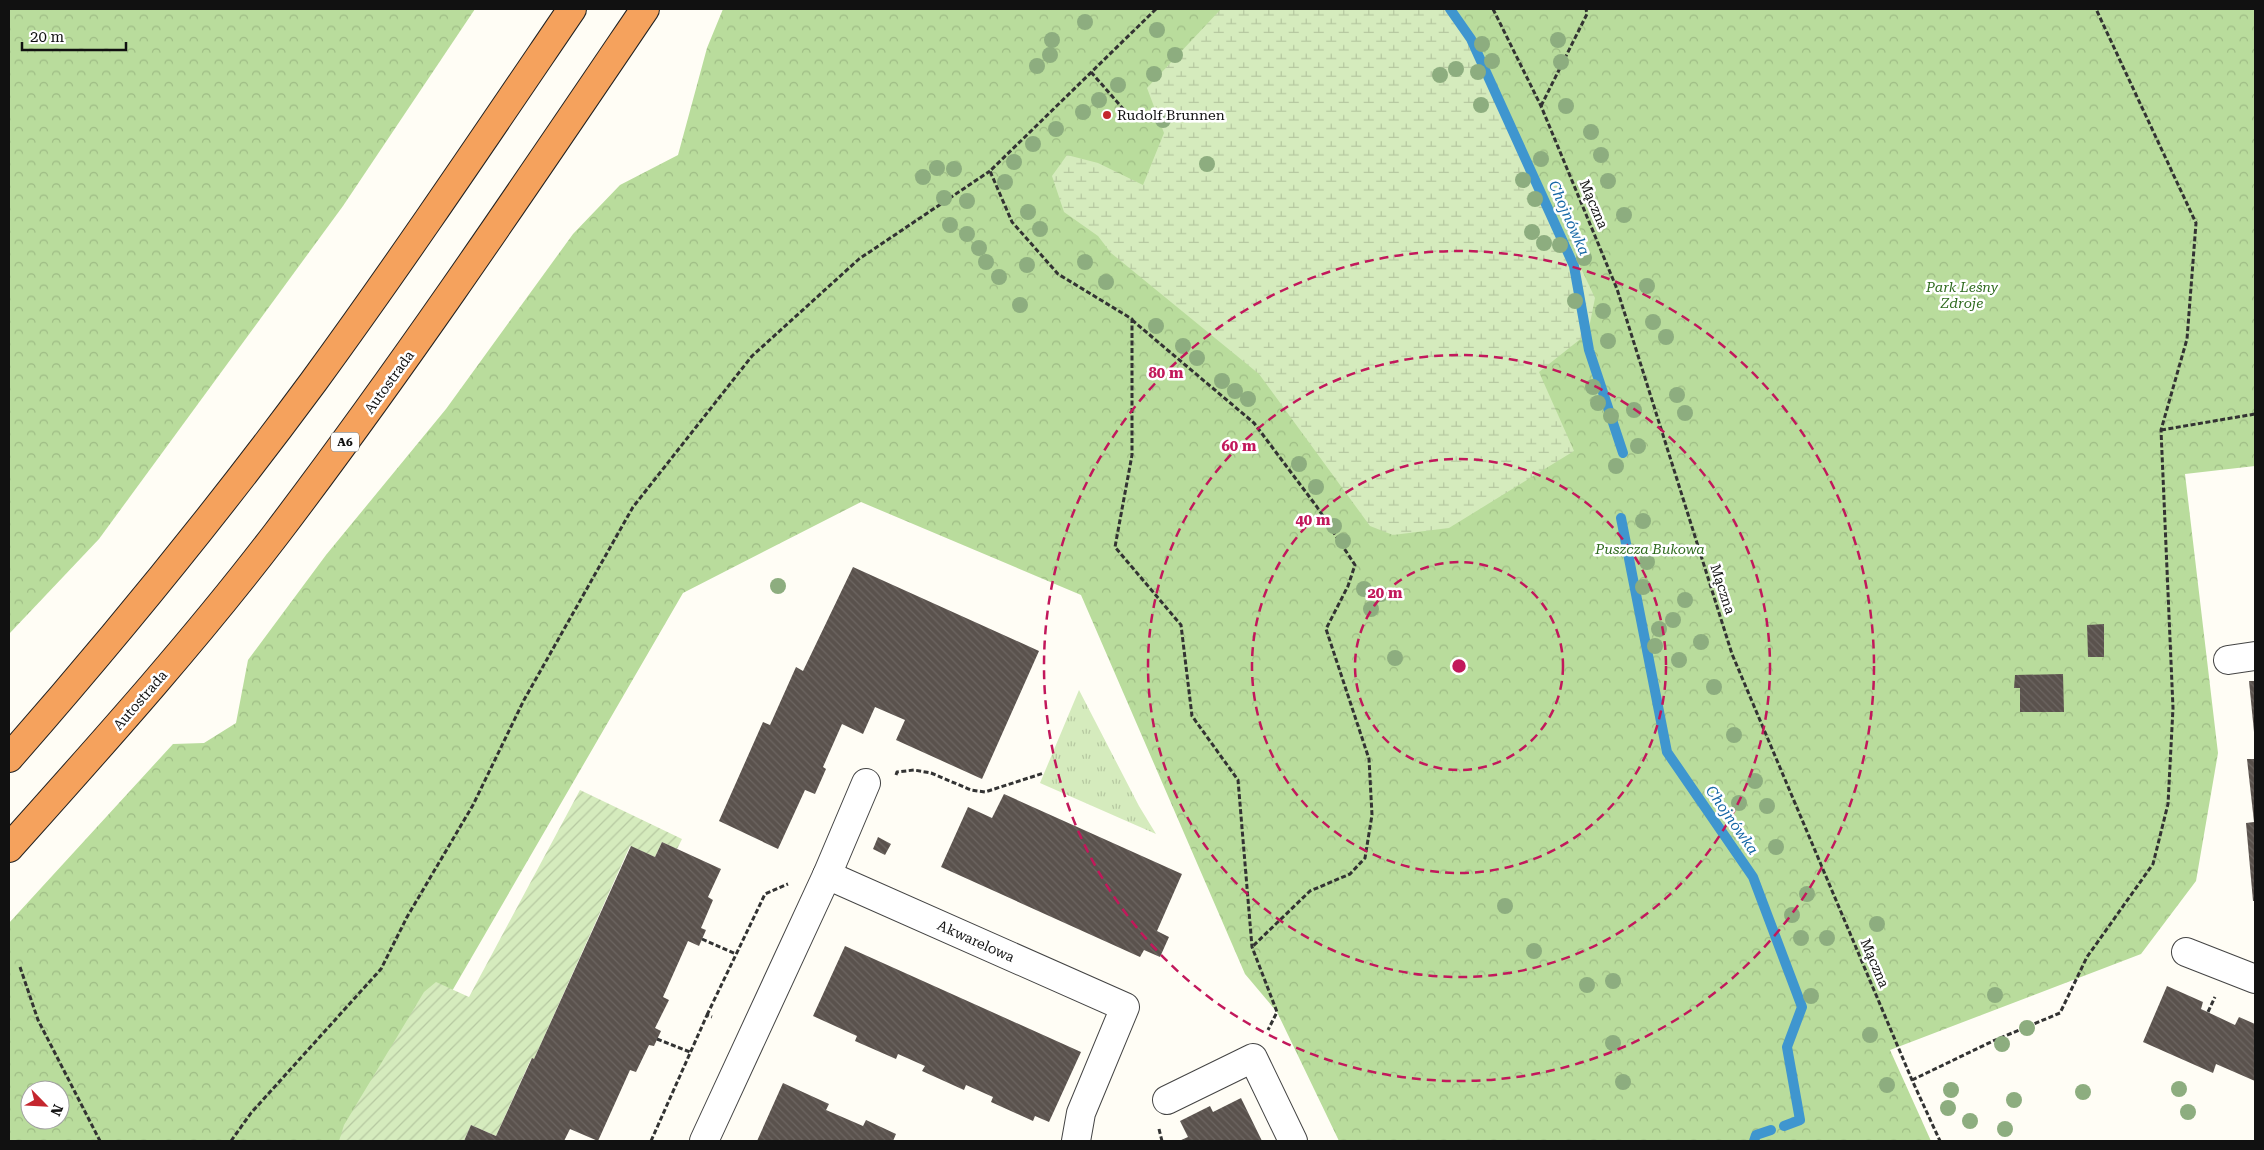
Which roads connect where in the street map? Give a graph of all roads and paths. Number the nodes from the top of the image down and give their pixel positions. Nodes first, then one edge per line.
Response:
1 (572, 9) edge
2 (645, 9) edge
3 (1156, 9) edge
4 (1493, 9) edge
5 (1586, 9) edge
6 (2096, 9) edge
7 (1091, 72) junction
8 (1541, 106) junction
9 (1132, 119) dead end
10 (990, 171) junction
11 (1132, 319) junction
12 (2255, 414) edge
13 (2161, 430) junction
14 (2255, 656) edge
15 (2228, 660) dead end
16 (9, 758) edge
17 (1044, 773) dead end
18 (894, 778) dead end
19 (866, 783) dead end
20 (9, 848) edge
21 (827, 876) junction
22 (796, 881) dead end
23 (702, 940) dead end
24 (1252, 947) junction
25 (2186, 952) dead end
26 (736, 954) junction
27 (20, 967) dead end
28 (2255, 979) edge
29 (707, 1016) junction
30 (712, 1017) dead end
31 (657, 1039) dead end
32 (690, 1052) junction
33 (1253, 1058) junction
34 (1912, 1080) junction
35 (1166, 1100) dead end
36 (1158, 1132) dead end
37 (100, 1141) edge
38 (232, 1141) edge
39 (650, 1141) edge
40 (704, 1141) edge
41 (1076, 1141) edge
42 (1162, 1141) edge
43 (1293, 1141) edge
44 (1940, 1141) edge

1 - 16 highway
2 - 20 highway, Autostrada / A6
3 - 7 path
4 - 8 path, Mączna
5 - 8 path
6 - 13 path
7 - 9 path
7 - 10 path
8 - 34 path, Mączna
10 - 11 path
10 - 38 path
11 - 24 path
11 - 24 path
12 - 13 path
13 - 34 path
14 - 15 street
17 - 18 path
19 - 21 street
21 - 40 street
21 - 41 street, Akwarelowa
22 - 26 path
23 - 26 path
24 - 33 path
25 - 28 street
26 - 29 path
27 - 37 path
29 - 30 path
29 - 32 path
31 - 32 path
32 - 39 path
33 - 35 street
33 - 43 street
34 - 44 path, Mączna
36 - 42 path

